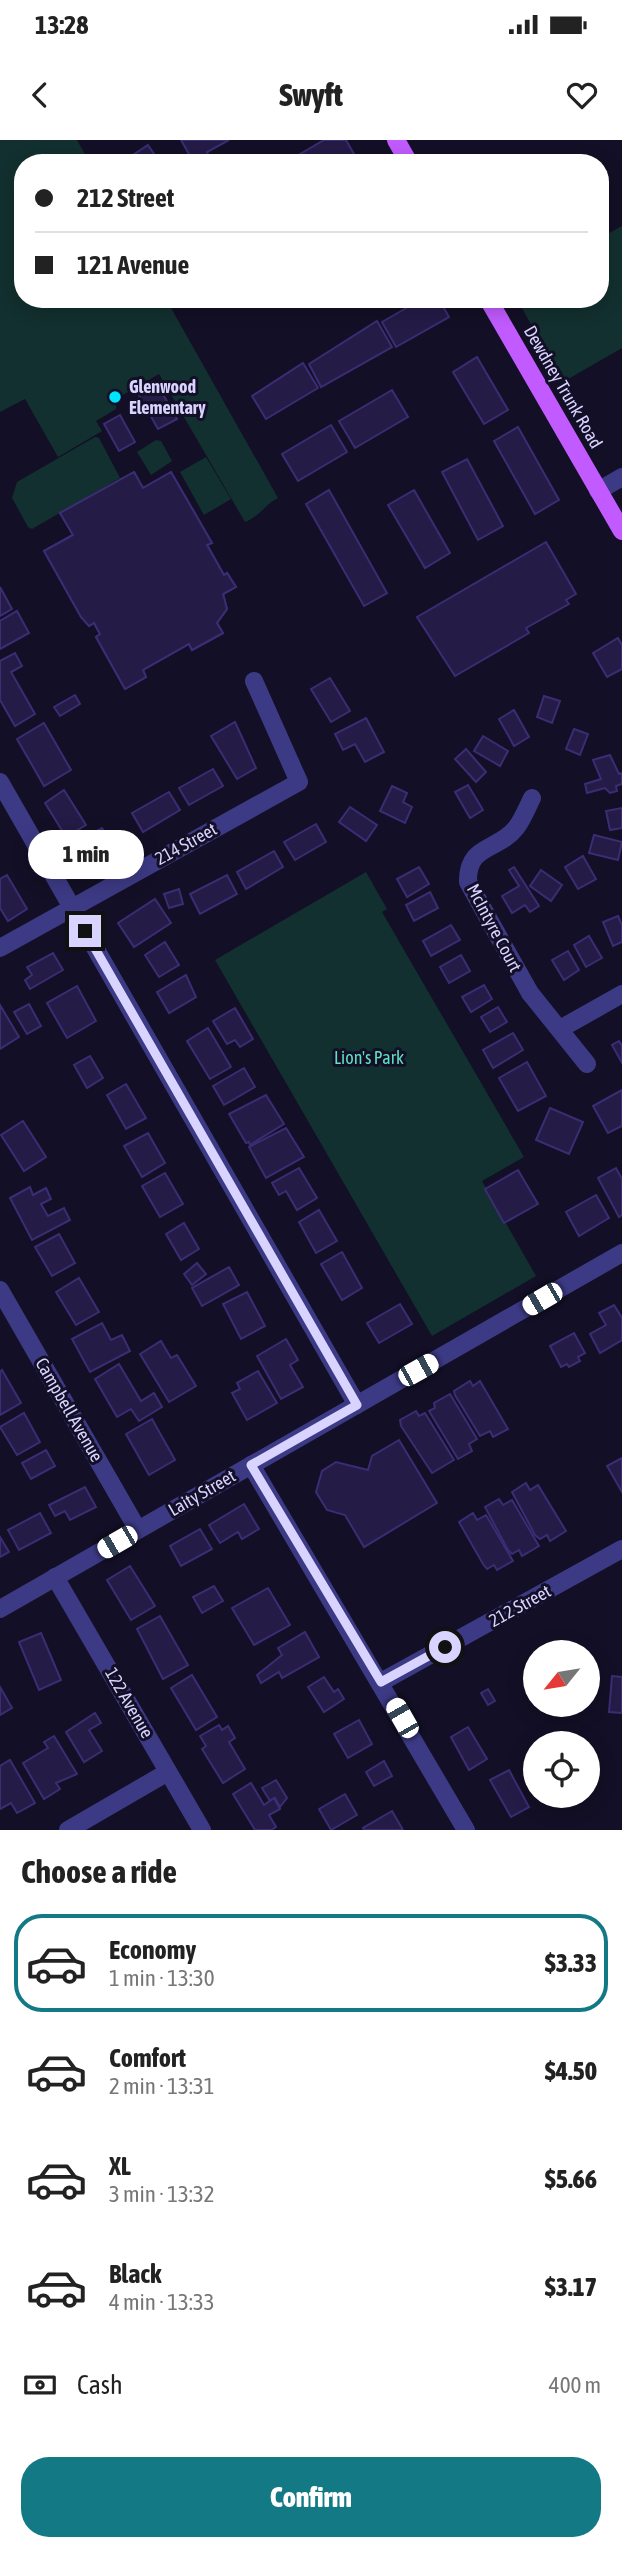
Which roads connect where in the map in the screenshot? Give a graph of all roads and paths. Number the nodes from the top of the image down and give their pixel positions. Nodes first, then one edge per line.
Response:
1 (493, 308) edge
2 (622, 477) edge
3 (598, 491) junction
4 (622, 531) edge
5 (254, 681) dead end
6 (0, 782) edge
7 (532, 798) dead end
8 (71, 907) junction
9 (0, 948) edge
10 (622, 994) edge
11 (560, 1030) junction
12 (587, 1064) dead end
13 (622, 1253) edge
14 (0, 1290) edge
15 (357, 1405) junction
16 (251, 1465) junction
17 (138, 1530) junction
18 (622, 1549) edge
19 (55, 1577) junction
20 (0, 1609) edge
21 (381, 1682) junction
22 (169, 1772) junction
23 (68, 1830) edge
24 (202, 1830) edge
25 (466, 1830) edge

1 - 3 main road, Dewdney Trunk Road
2 - 3 street
3 - 4 main road, Dewdney Trunk Road
5 - 8 street, 214 Street
6 - 8 street
7 - 11 street, McIntyre Court
8 - 9 street, 214 Street
8 - 15 street
10 - 11 street
11 - 12 street, McIntyre Court
13 - 15 street, Laity Street
14 - 17 street, Campbell Avenue
15 - 16 street, Laity Street
16 - 17 street, Laity Street
16 - 21 street
17 - 19 street, Laity Street
18 - 21 street, 212 Street
19 - 20 street, Laity Street
19 - 22 street, 122 Avenue
21 - 25 street
22 - 23 street
22 - 24 street, 122 Avenue

